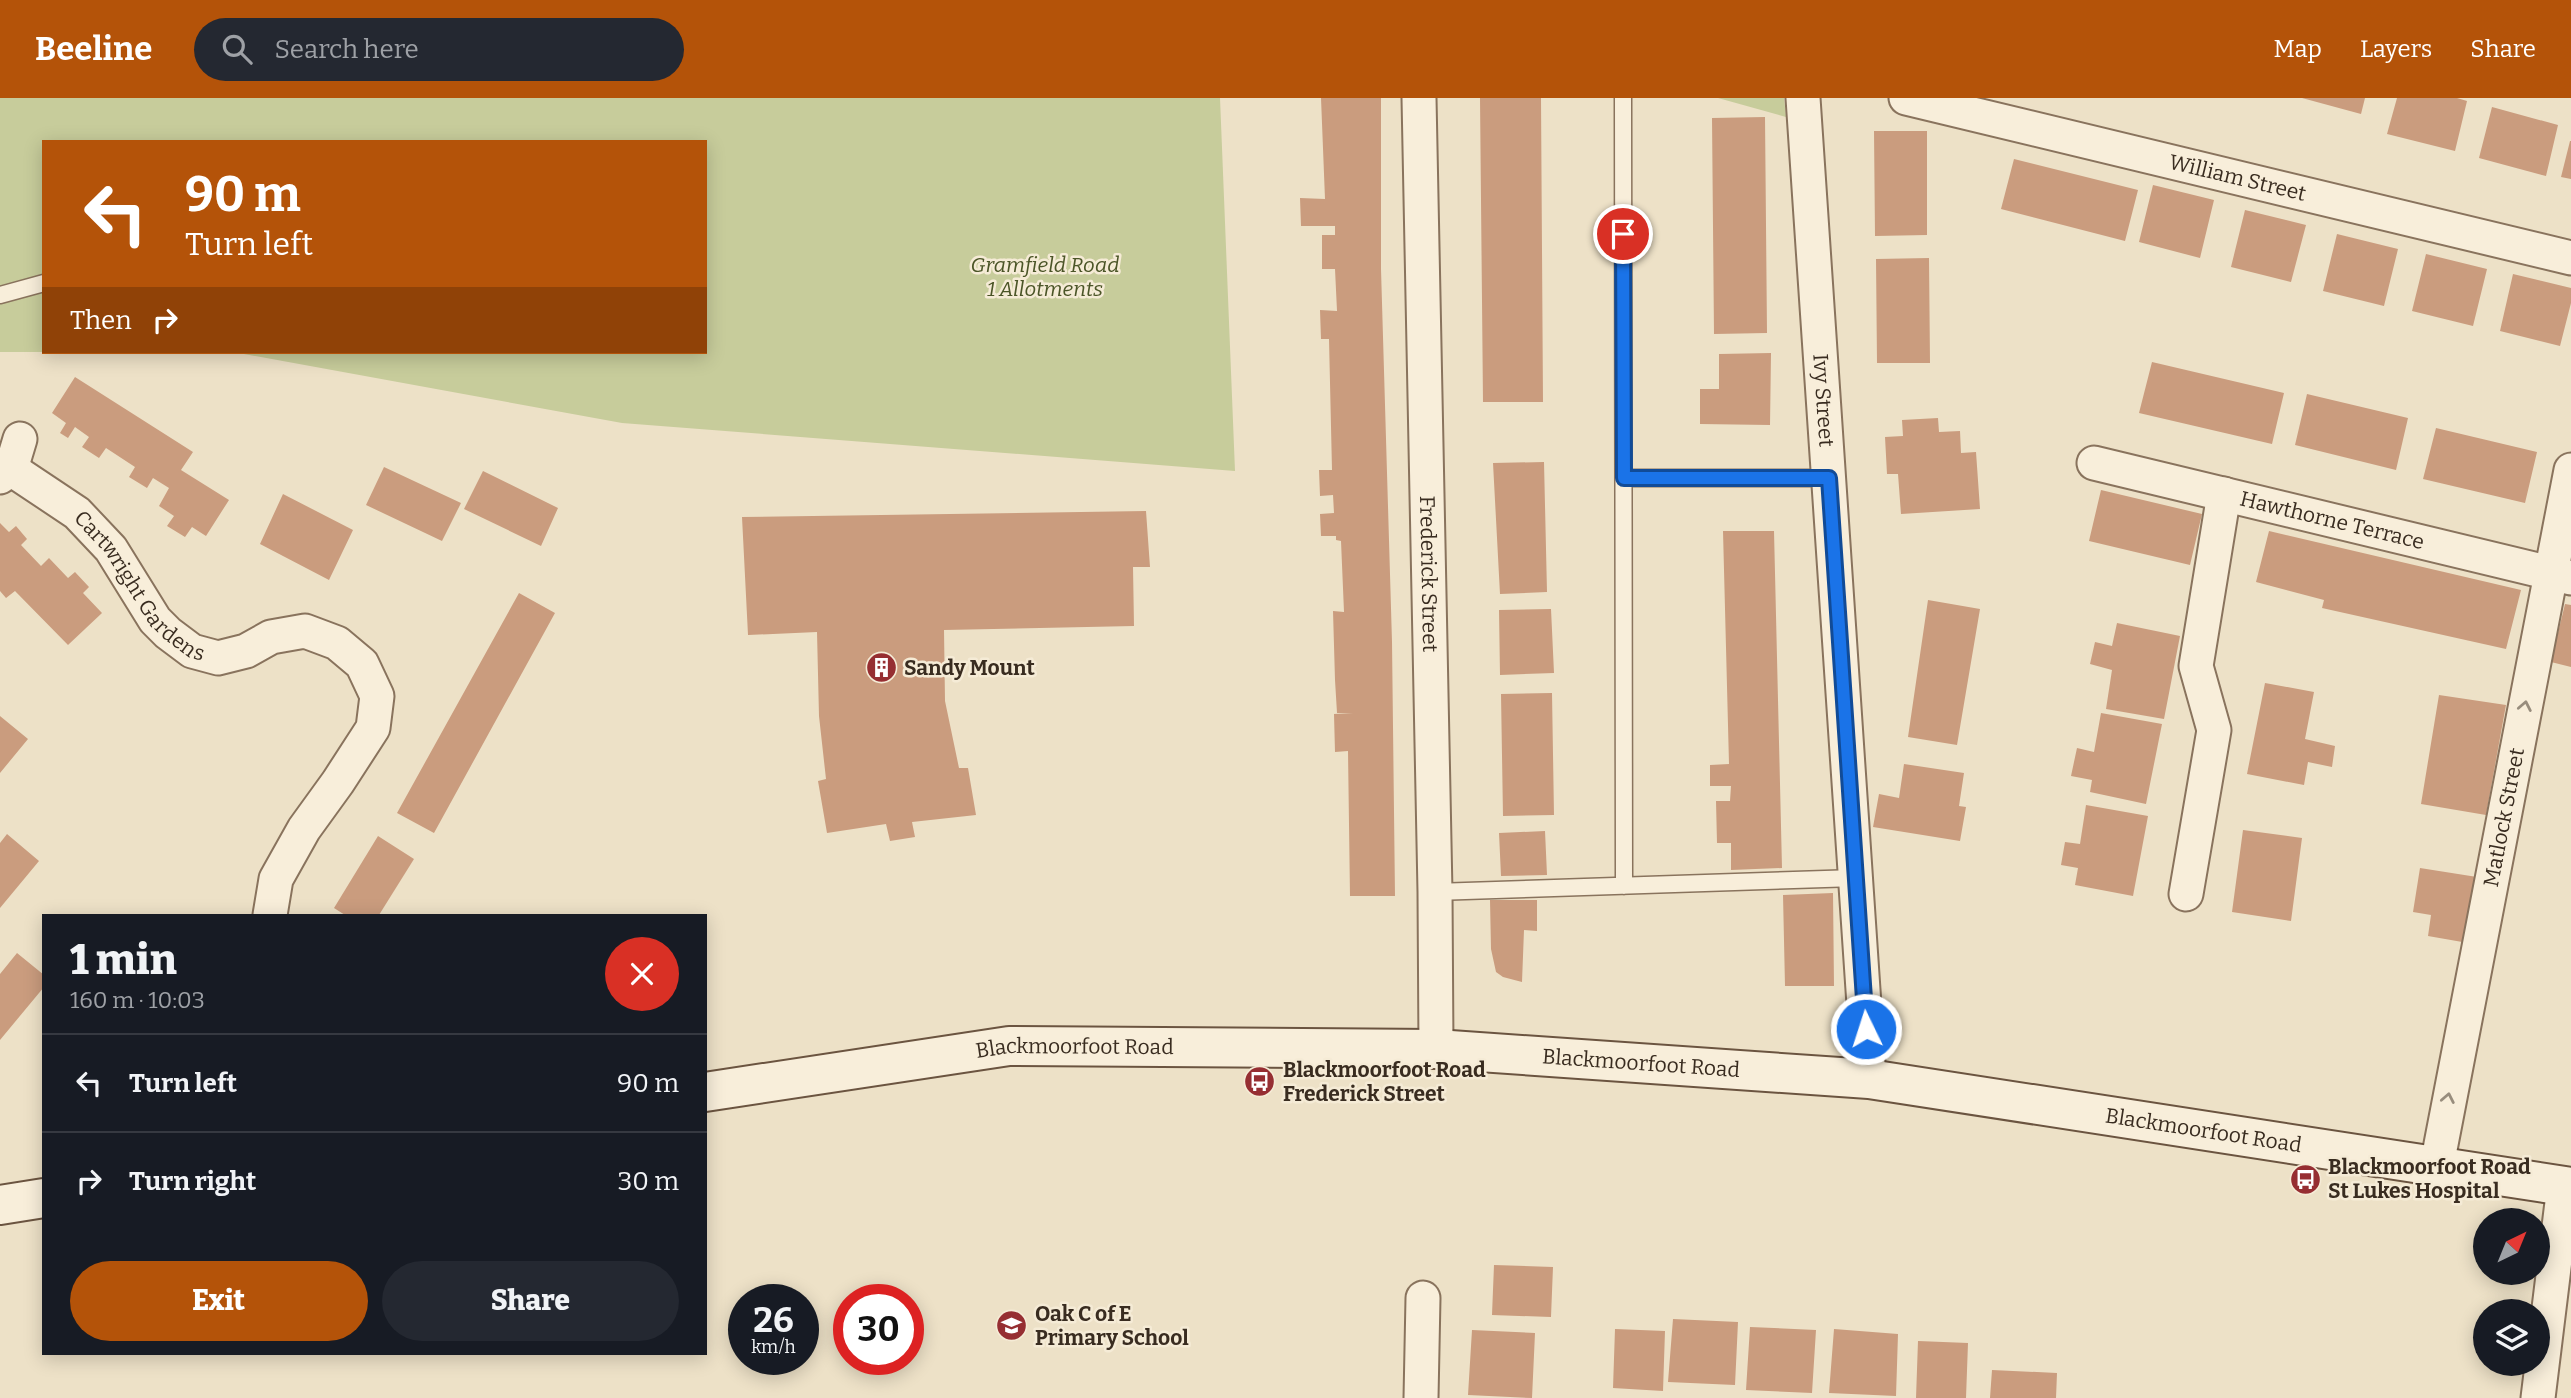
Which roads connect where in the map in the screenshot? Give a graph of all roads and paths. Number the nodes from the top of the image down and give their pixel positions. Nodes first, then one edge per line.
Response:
1 (1419, 98) edge
2 (1623, 98) edge
3 (1803, 98) edge
4 (1906, 98) edge
5 (2571, 258) edge
6 (42, 284) edge
7 (0, 295) edge
8 (10, 462) edge
9 (2094, 463) dead end
10 (2571, 470) edge
11 (1624, 478) junction
12 (1829, 478) junction
13 (2224, 494) junction
14 (2561, 576) edge
15 (1856, 878) junction
16 (1624, 886) junction
17 (1435, 892) junction
18 (2186, 894) dead end
19 (270, 914) edge
20 (1436, 1049) junction
21 (1869, 1079) junction
22 (707, 1092) edge
23 (2437, 1165) junction
24 (2567, 1187) edge
25 (42, 1198) edge
26 (0, 1205) edge
27 (1423, 1298) dead end
28 (1421, 1398) edge
29 (2538, 1398) edge

1 - 17 street, Frederick Street
2 - 11 lane
3 - 12 street, Ivy Street
4 - 5 street, William Street
6 - 7 lane
8 - 19 street, Cartwright Gardens
9 - 13 street, Hawthorne Terrace
10 - 14 street, Matlock Street
11 - 12 lane
11 - 16 lane
12 - 15 street, Ivy Street
13 - 14 street, Hawthorne Terrace
13 - 18 street
23 -> 14 street, Matlock Street
15 - 16 lane
15 - 21 street, Ivy Street
16 - 17 lane
17 - 20 street, Frederick Street
20 - 21 street, Blackmoorfoot Road
20 - 22 street, Blackmoorfoot Road
21 - 23 street, Blackmoorfoot Road
23 - 24 street, Blackmoorfoot Road
24 - 29 street
25 - 26 street
27 - 28 street

